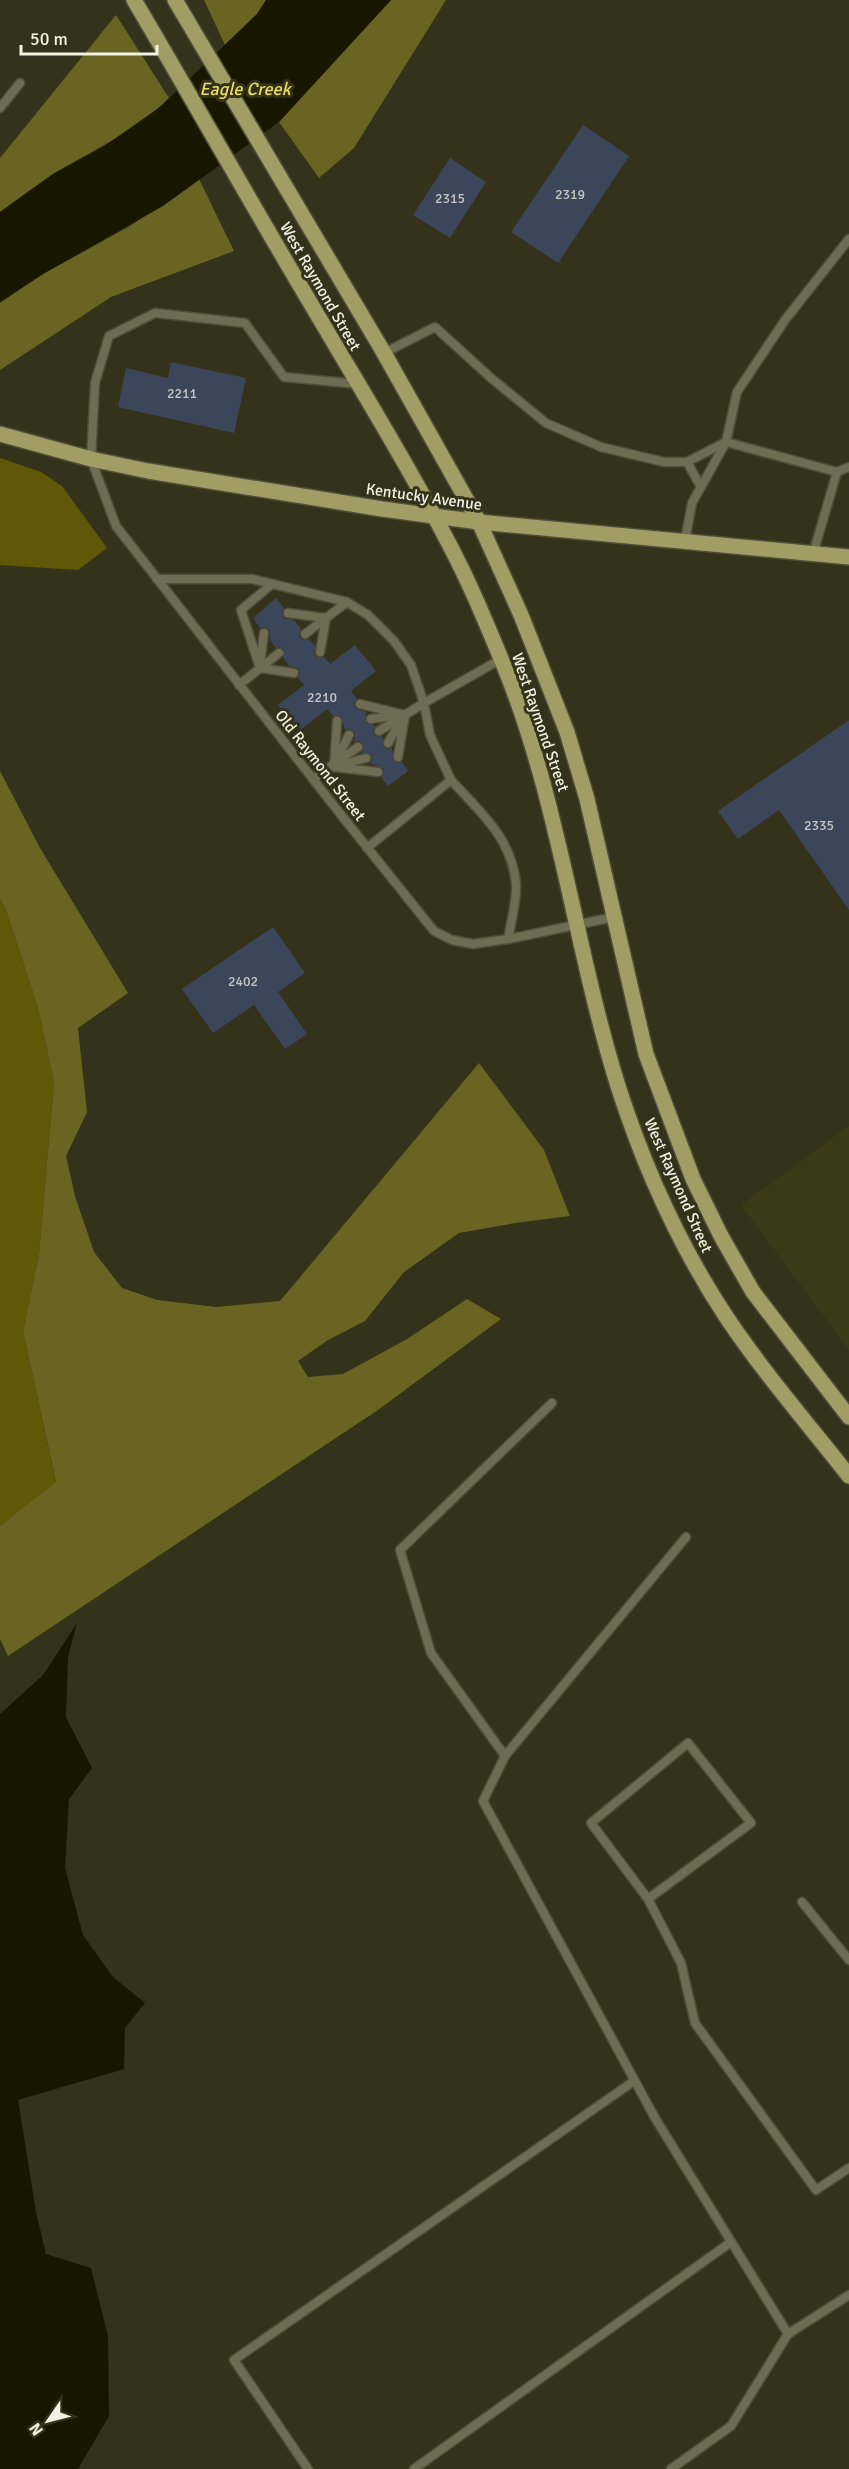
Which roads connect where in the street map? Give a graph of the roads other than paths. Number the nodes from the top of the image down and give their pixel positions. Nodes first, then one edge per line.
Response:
1 (175, 0) edge
2 (138, 6) edge
3 (20, 83) dead end
4 (0, 108) edge
5 (849, 239) edge
6 (384, 353) junction
7 (358, 384) junction
8 (0, 434) edge
9 (726, 442) junction
10 (91, 459) junction
11 (687, 462) junction
12 (849, 467) edge
13 (837, 472) junction
14 (701, 487) junction
15 (434, 516) junction
16 (479, 522) junction
17 (686, 541) junction
18 (813, 554) junction
19 (849, 557) edge
20 (157, 579) junction
21 (272, 584) junction
22 (347, 602) junction
23 (288, 613) dead end
24 (326, 618) junction
25 (264, 633) dead end
26 (305, 634) dead end
27 (320, 652) dead end
28 (279, 653) dead end
29 (501, 658) junction
30 (260, 668) junction
31 (294, 673) dead end
32 (239, 685) junction
33 (424, 703) junction
34 (360, 704) dead end
35 (405, 715) junction
36 (371, 718) dead end
37 (337, 721) dead end
38 (380, 731) dead end
39 (349, 735) dead end
40 (388, 743) dead end
41 (358, 747) dead end
42 (398, 757) dead end
43 (366, 758) dead end
44 (334, 767) junction
45 (378, 772) dead end
46 (313, 779) junction
47 (451, 780) junction
48 (367, 848) junction
49 (614, 917) junction
50 (577, 924) junction
51 (508, 939) junction
52 (552, 1403) dead end
53 (849, 1418) edge
54 (849, 1476) edge
55 (686, 1537) dead end
56 (506, 1756) junction
57 (648, 1899) junction
58 (802, 1902) dead end
59 (849, 1960) edge
60 (634, 2081) junction
61 (849, 2168) edge
62 (731, 2242) junction
63 (849, 2295) edge
64 (788, 2334) junction
65 (308, 2469) edge
66 (414, 2469) edge
67 (671, 2469) edge

1 - 6 main road, West Raymond Street
2 - 7 main road, West Raymond Street
3 - 4 lane
5 - 9 lane
6 - 11 lane
6 - 16 main road, West Raymond Street
7 - 10 lane
7 - 15 main road, West Raymond Street
8 - 10 main road, Kentucky Avenue
9 - 11 lane
9 - 13 lane
9 - 14 lane
10 - 15 main road, Kentucky Avenue
10 - 20 lane, Old Raymond Street
11 - 14 lane
12 - 13 lane
13 - 18 lane
14 - 17 lane
15 - 16 main road, Kentucky Avenue
15 - 29 main road, West Raymond Street
16 - 17 main road, Kentucky Avenue
16 - 49 main road, West Raymond Street
17 - 18 main road, Kentucky Avenue
18 - 19 main road, Kentucky Avenue
20 - 21 lane
20 - 32 lane, Old Raymond Street
21 - 22 lane
21 - 30 lane
22 - 24 lane
22 - 33 lane
23 - 24 lane
24 - 26 lane
24 - 27 lane
25 - 30 lane
28 - 30 lane
29 - 33 lane
29 - 50 main road, West Raymond Street
30 - 31 lane
30 - 32 lane
32 - 46 lane, Old Raymond Street
33 - 35 lane
33 - 47 lane
34 - 35 lane
35 - 36 lane
35 - 38 lane
35 - 40 lane
35 - 42 lane
37 - 44 lane
39 - 44 lane
41 - 44 lane
43 - 44 lane
44 - 45 lane
44 - 46 lane
46 - 48 lane, Old Raymond Street
47 - 48 lane
47 - 51 lane
48 - 51 lane, Old Raymond Street
49 - 50 lane, Old Raymond Street
49 - 53 main road, West Raymond Street
50 - 51 lane, Old Raymond Street
50 - 54 main road, West Raymond Street
52 - 56 lane
55 - 56 lane
56 - 60 lane
57 - 57 lane
57 - 61 lane
58 - 59 lane
60 - 62 lane
60 - 65 lane
62 - 64 lane
62 - 66 lane
63 - 64 lane
64 - 67 lane

